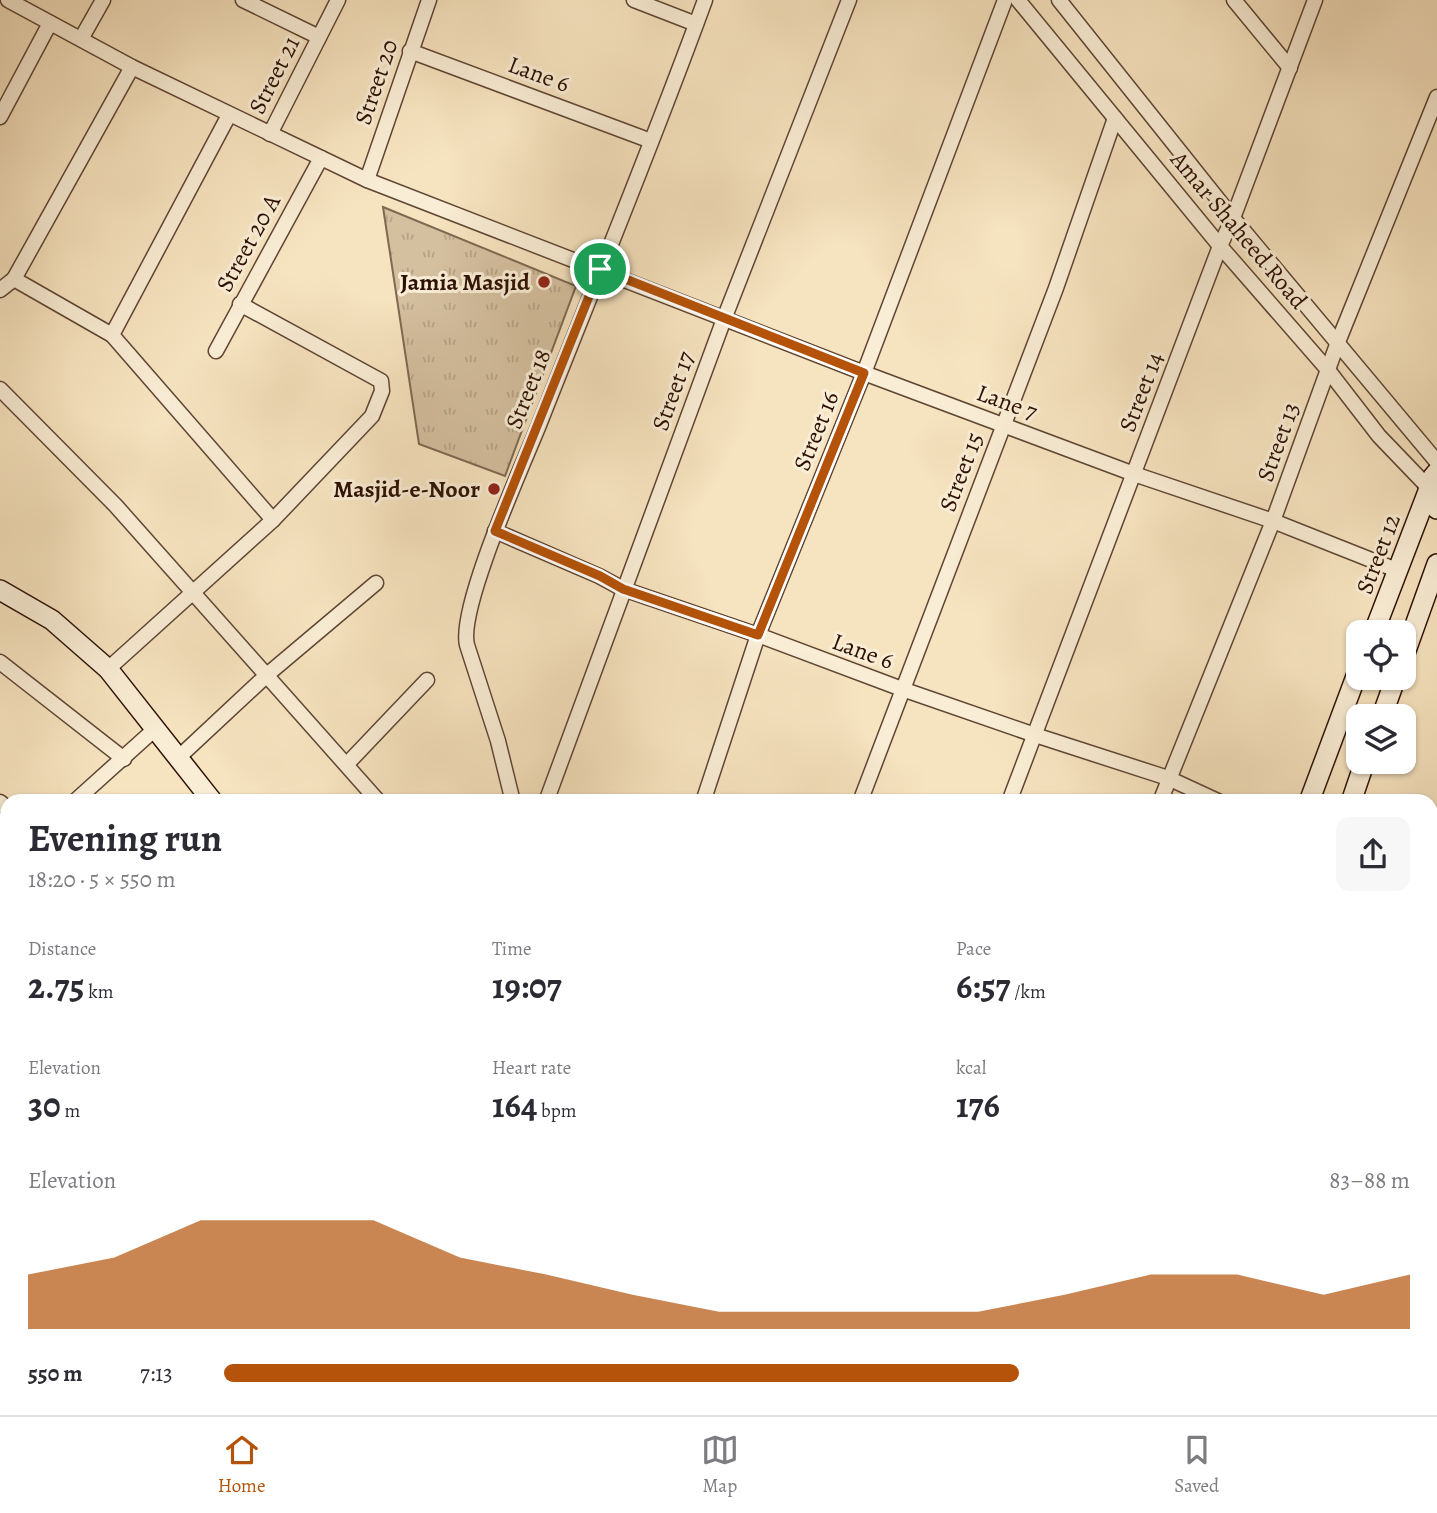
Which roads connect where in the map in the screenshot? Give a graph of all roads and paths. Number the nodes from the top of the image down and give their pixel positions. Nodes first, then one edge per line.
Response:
1 (103, 0) edge
2 (243, 0) edge
3 (338, 0) edge
4 (429, 0) edge
5 (634, 0) edge
6 (705, 0) edge
7 (849, 0) edge
8 (1005, 0) edge
9 (1018, 0) edge
10 (1059, 0) edge
11 (1234, 0) edge
12 (1315, 0) edge
13 (15, 2) edge
14 (50, 23) junction
15 (696, 24) junction
16 (319, 37) junction
17 (80, 39) junction
18 (410, 51) junction
19 (132, 67) junction
20 (1290, 68) junction
21 (1437, 97) edge
22 (229, 114) junction
23 (0, 117) edge
24 (1115, 118) junction
25 (270, 134) junction
26 (651, 141) junction
27 (321, 158) junction
28 (367, 180) junction
29 (1233, 218) junction
30 (1220, 246) junction
31 (600, 269) junction
32 (14, 279) junction
33 (0, 289) edge
34 (240, 304) junction
35 (724, 319) junction
36 (112, 335) junction
37 (1338, 342) junction
38 (216, 351) dead end
39 (1328, 370) junction
40 (864, 373) junction
41 (0, 389) edge
42 (1003, 424) junction
43 (1437, 462) edge
44 (1133, 474) junction
45 (1432, 491) edge
46 (273, 520) junction
47 (1273, 521) junction
48 (495, 531) junction
49 (1437, 564) edge
50 (1399, 571) junction
51 (376, 583) dead end
52 (623, 589) junction
53 (0, 590) edge
54 (194, 592) junction
55 (1379, 620) edge
56 (1416, 623) edge
57 (758, 635) junction
58 (0, 662) edge
59 (108, 669) junction
60 (268, 674) junction
61 (427, 680) dead end
62 (902, 689) junction
63 (1351, 690) edge
64 (155, 729) junction
65 (1035, 735) junction
66 (124, 758) junction
67 (178, 758) junction
68 (347, 764) junction
69 (1361, 774) edge
70 (1168, 778) junction
71 (84, 794) edge
72 (207, 794) edge
73 (372, 794) edge
74 (511, 794) edge
75 (549, 794) edge
76 (706, 794) edge
77 (863, 794) edge
78 (1012, 794) edge
79 (1163, 794) edge
80 (1203, 794) edge
81 (1313, 794) edge
82 (1354, 794) edge

1 - 17 street
2 - 16 street
3 - 16 street, Street 21
4 - 18 street, Street 20
5 - 15 street
6 - 15 street, Street 18
7 - 35 street, Street 17
8 - 40 street, Street 16
9 - 24 street, Amar Shaheed Road
10 - 29 street, Amar Shaheed Road
11 - 20 street
12 - 20 street, Street 14
13 - 14 street, Lane 7
14 - 17 street, Lane 7
14 - 23 street
15 - 26 street, Street 18
16 - 25 street, Street 21
17 - 19 street, Lane 7
18 - 26 street, Lane 6
18 - 28 street, Street 20
19 - 22 street, Lane 7
19 - 32 street
20 - 29 street, Street 14
21 - 37 street, Street 13
22 - 25 street, Lane 7
22 - 36 street
24 - 30 street, Amar Shaheed Road
24 - 42 street, Street 15
25 - 27 street, Lane 7
26 - 31 street, Street 18
27 - 28 street, Lane 7
27 - 34 street, Street 20 A
28 - 31 street, Lane 7
29 - 30 street, Street 14
29 - 37 street, Amar Shaheed Road
30 - 39 street, Amar Shaheed Road
30 - 44 street, Street 14
31 - 35 street, Lane 7
31 - 48 street, Street 18
32 - 33 street
32 - 36 street
34 - 38 street, Street 20 A
34 - 46 street
35 - 40 street, Lane 7
35 - 52 street, Street 17
36 - 46 street
37 - 39 street, Street 13
37 - 43 street, Amar Shaheed Road
39 - 45 street, Amar Shaheed Road
39 - 47 street, Street 13
40 - 42 street, Lane 7
40 - 57 street, Street 16
41 - 54 street
42 - 44 street, Lane 7
42 - 62 street, Street 15
44 - 47 street, Lane 7
44 - 65 street, Street 14
45 - 50 street, Street 12
46 - 54 street
47 - 50 street, Lane 7
47 - 70 street, Street 13
48 - 52 street, Lane 6
48 - 74 street, Street 18
49 - 56 street
50 - 55 street, Street 12
51 - 60 street
52 - 57 street, Lane 6
52 - 75 street, Street 17
53 - 59 street
54 - 59 street
54 - 60 street
57 - 62 street, Lane 6
57 - 76 street, Street 16
58 - 66 street
59 - 64 street
60 - 67 street
60 - 68 street
61 - 68 street
62 - 65 street, Lane 6
62 - 77 street, Street 15
63 - 81 street
64 - 66 street
64 - 67 street
65 - 70 street, Lane 6
65 - 78 street, Street 14
66 - 71 street
67 - 72 street
68 - 73 street
69 - 82 street
70 - 79 street, Street 13
70 - 80 street, Lane 6

